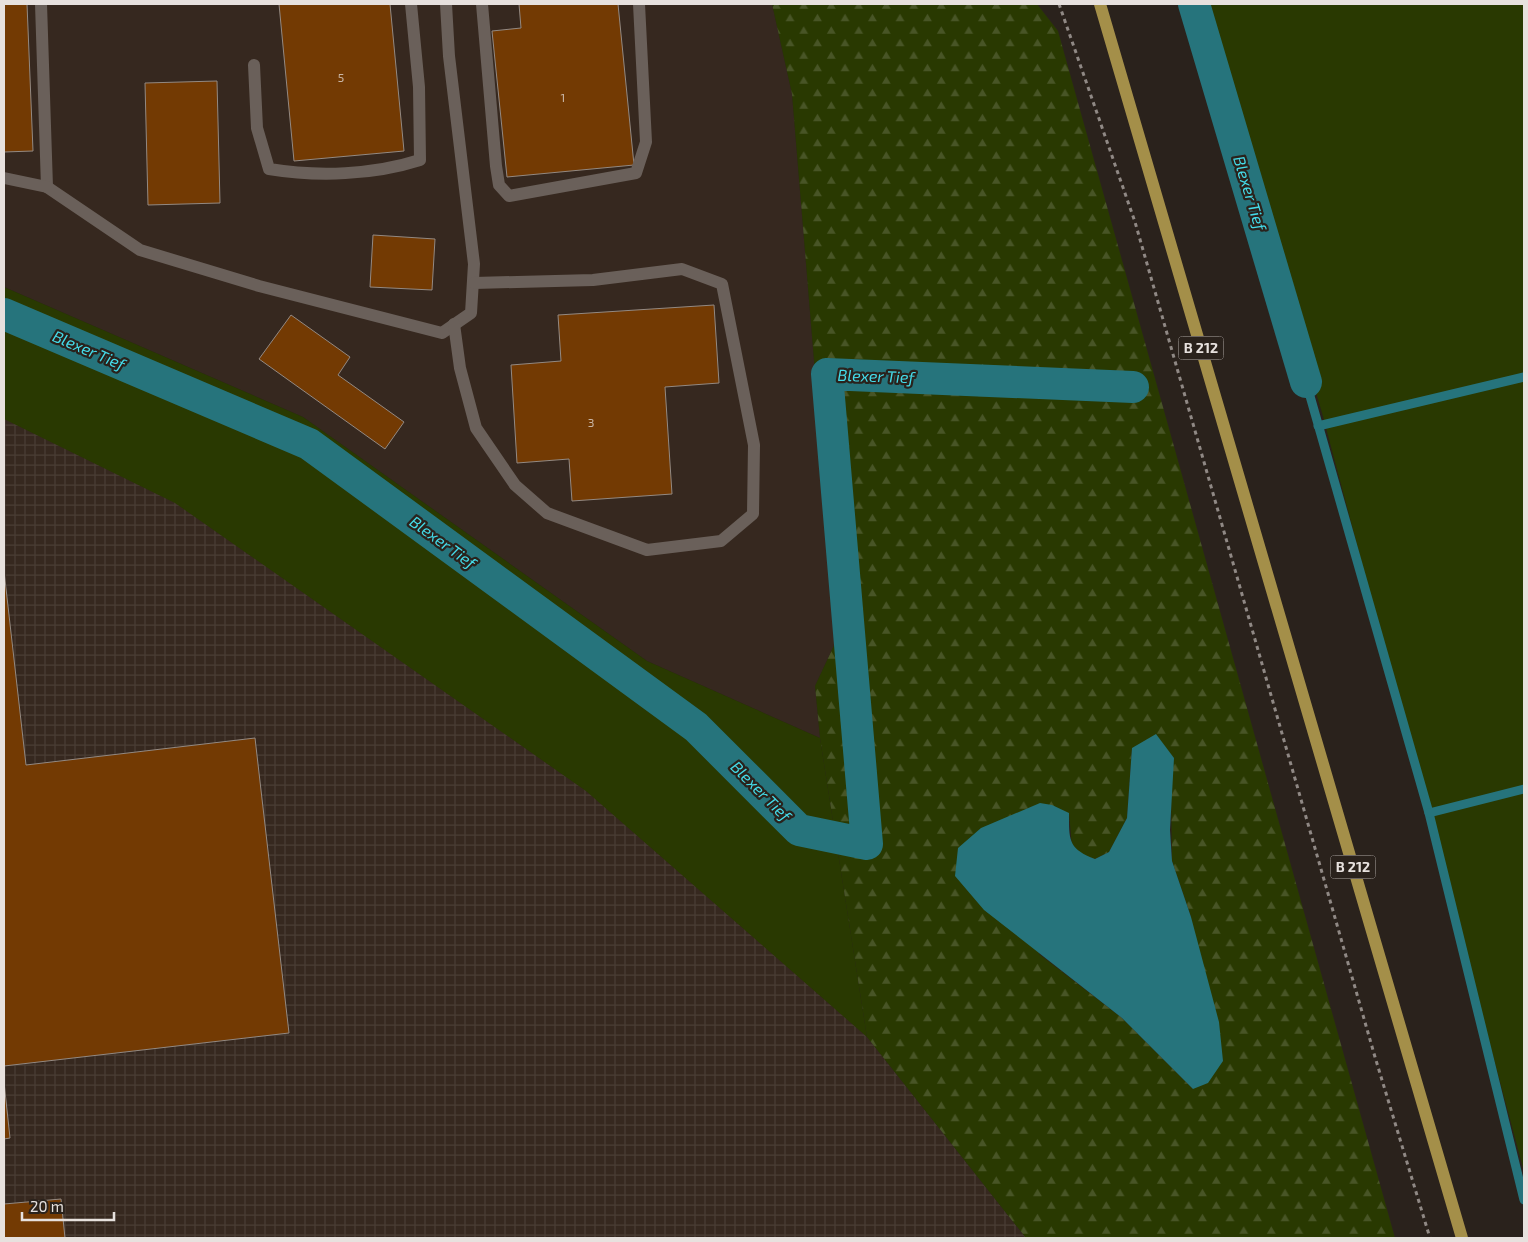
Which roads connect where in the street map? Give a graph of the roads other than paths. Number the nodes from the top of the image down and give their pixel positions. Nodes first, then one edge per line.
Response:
1 (41, 4) edge
2 (411, 4) edge
3 (446, 4) edge
4 (482, 4) edge
5 (639, 4) edge
6 (1100, 4) edge
7 (254, 65) dead end
8 (4, 178) edge
9 (47, 187) junction
10 (474, 283) junction
11 (454, 324) junction
12 (1462, 1238) edge

1 - 9 lane
2 - 7 lane
3 - 10 lane
4 - 5 lane
6 - 12 main road, B 212
8 - 9 lane
9 - 11 lane
10 - 11 lane
10 - 11 lane

